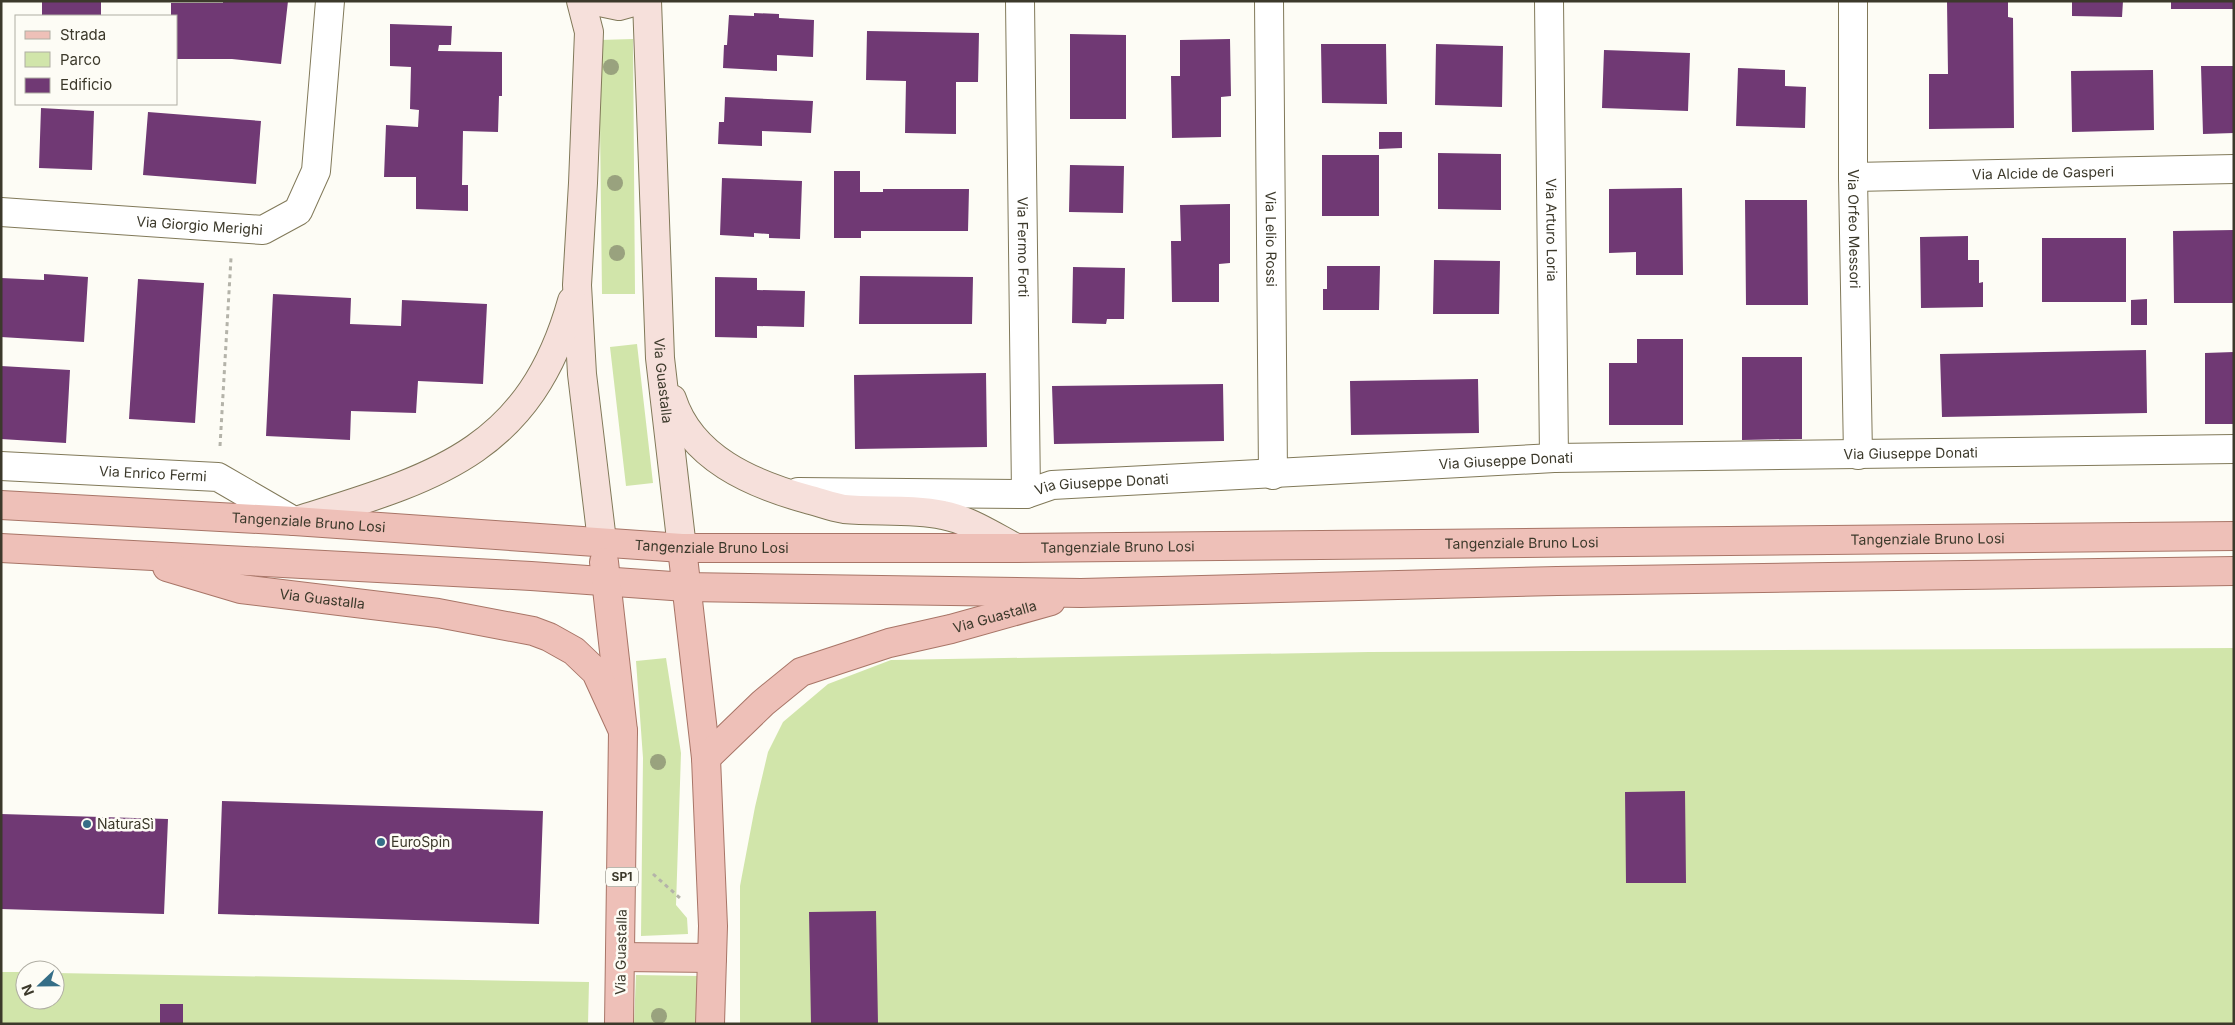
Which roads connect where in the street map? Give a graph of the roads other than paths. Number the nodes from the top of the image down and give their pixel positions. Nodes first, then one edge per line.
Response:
1 (330, 1) edge
2 (581, 1) edge
3 (596, 1) edge
4 (637, 1) edge
5 (648, 1) edge
6 (1020, 1) edge
7 (1270, 1) edge
8 (1549, 1) edge
9 (1853, 1) edge
10 (2234, 169) edge
11 (1853, 177) junction
12 (1, 212) edge
13 (577, 285) junction
14 (660, 358) junction
15 (2234, 449) edge
16 (1858, 455) junction
17 (1554, 458) junction
18 (1, 466) edge
19 (1273, 475) junction
20 (781, 492) junction
21 (1026, 494) junction
22 (1, 505) edge
23 (294, 521) junction
24 (2234, 536) edge
25 (602, 541) junction
26 (1, 548) edge
27 (682, 548) junction
28 (1016, 548) junction
29 (123, 554) junction
30 (2234, 571) edge
31 (606, 580) junction
32 (686, 587) junction
33 (1081, 593) junction
34 (624, 731) junction
35 (706, 758) junction
36 (621, 957) junction
37 (712, 958) junction
38 (619, 1024) edge
39 (710, 1024) edge

1 - 12 street, Via Giorgio Merighi
2 - 13 street, Via Guastalla / SP1
3 - 4 street
5 - 14 street, Via Guastalla
6 - 21 street, Via Fermo Forti
7 - 19 street, Via Lelio Rossi
8 - 17 street, Via Arturo Loria
9 - 11 street, Via Orfeo Messori
10 - 11 street, Via Alcide de Gasperi
11 - 16 street, Via Orfeo Messori
13 - 23 street
13 - 25 street, Via Guastalla / SP1
14 - 20 street
14 - 27 street, Via Guastalla
15 - 16 street, Via Giuseppe Donati
16 - 17 street, Via Giuseppe Donati
17 - 19 street, Via Giuseppe Donati
18 - 23 street, Via Enrico Fermi
19 - 21 street, Via Giuseppe Donati
20 - 21 street, Via Giuseppe Donati
20 - 28 street
22 - 23 main road, Tangenziale Bruno Losi
23 - 25 main road, Tangenziale Bruno Losi
24 - 28 main road, Tangenziale Bruno Losi
25 - 27 main road, Tangenziale Bruno Losi
25 - 31 main road, Via Guastalla / SP1
26 - 29 main road
27 - 28 main road, Tangenziale Bruno Losi
27 - 32 main road, Via Guastalla
29 - 31 main road
29 - 34 main road, Via Guastalla
30 - 33 main road
31 - 32 main road
31 - 34 main road, Via Guastalla / SP1
32 - 33 main road
32 - 35 main road, Via Guastalla
33 - 35 main road, Via Guastalla
34 - 36 main road, Via Guastalla / SP1
35 - 37 main road, Via Guastalla
36 - 37 main road
36 - 38 main road, Via Guastalla / SP1
37 - 39 main road, Via Guastalla

